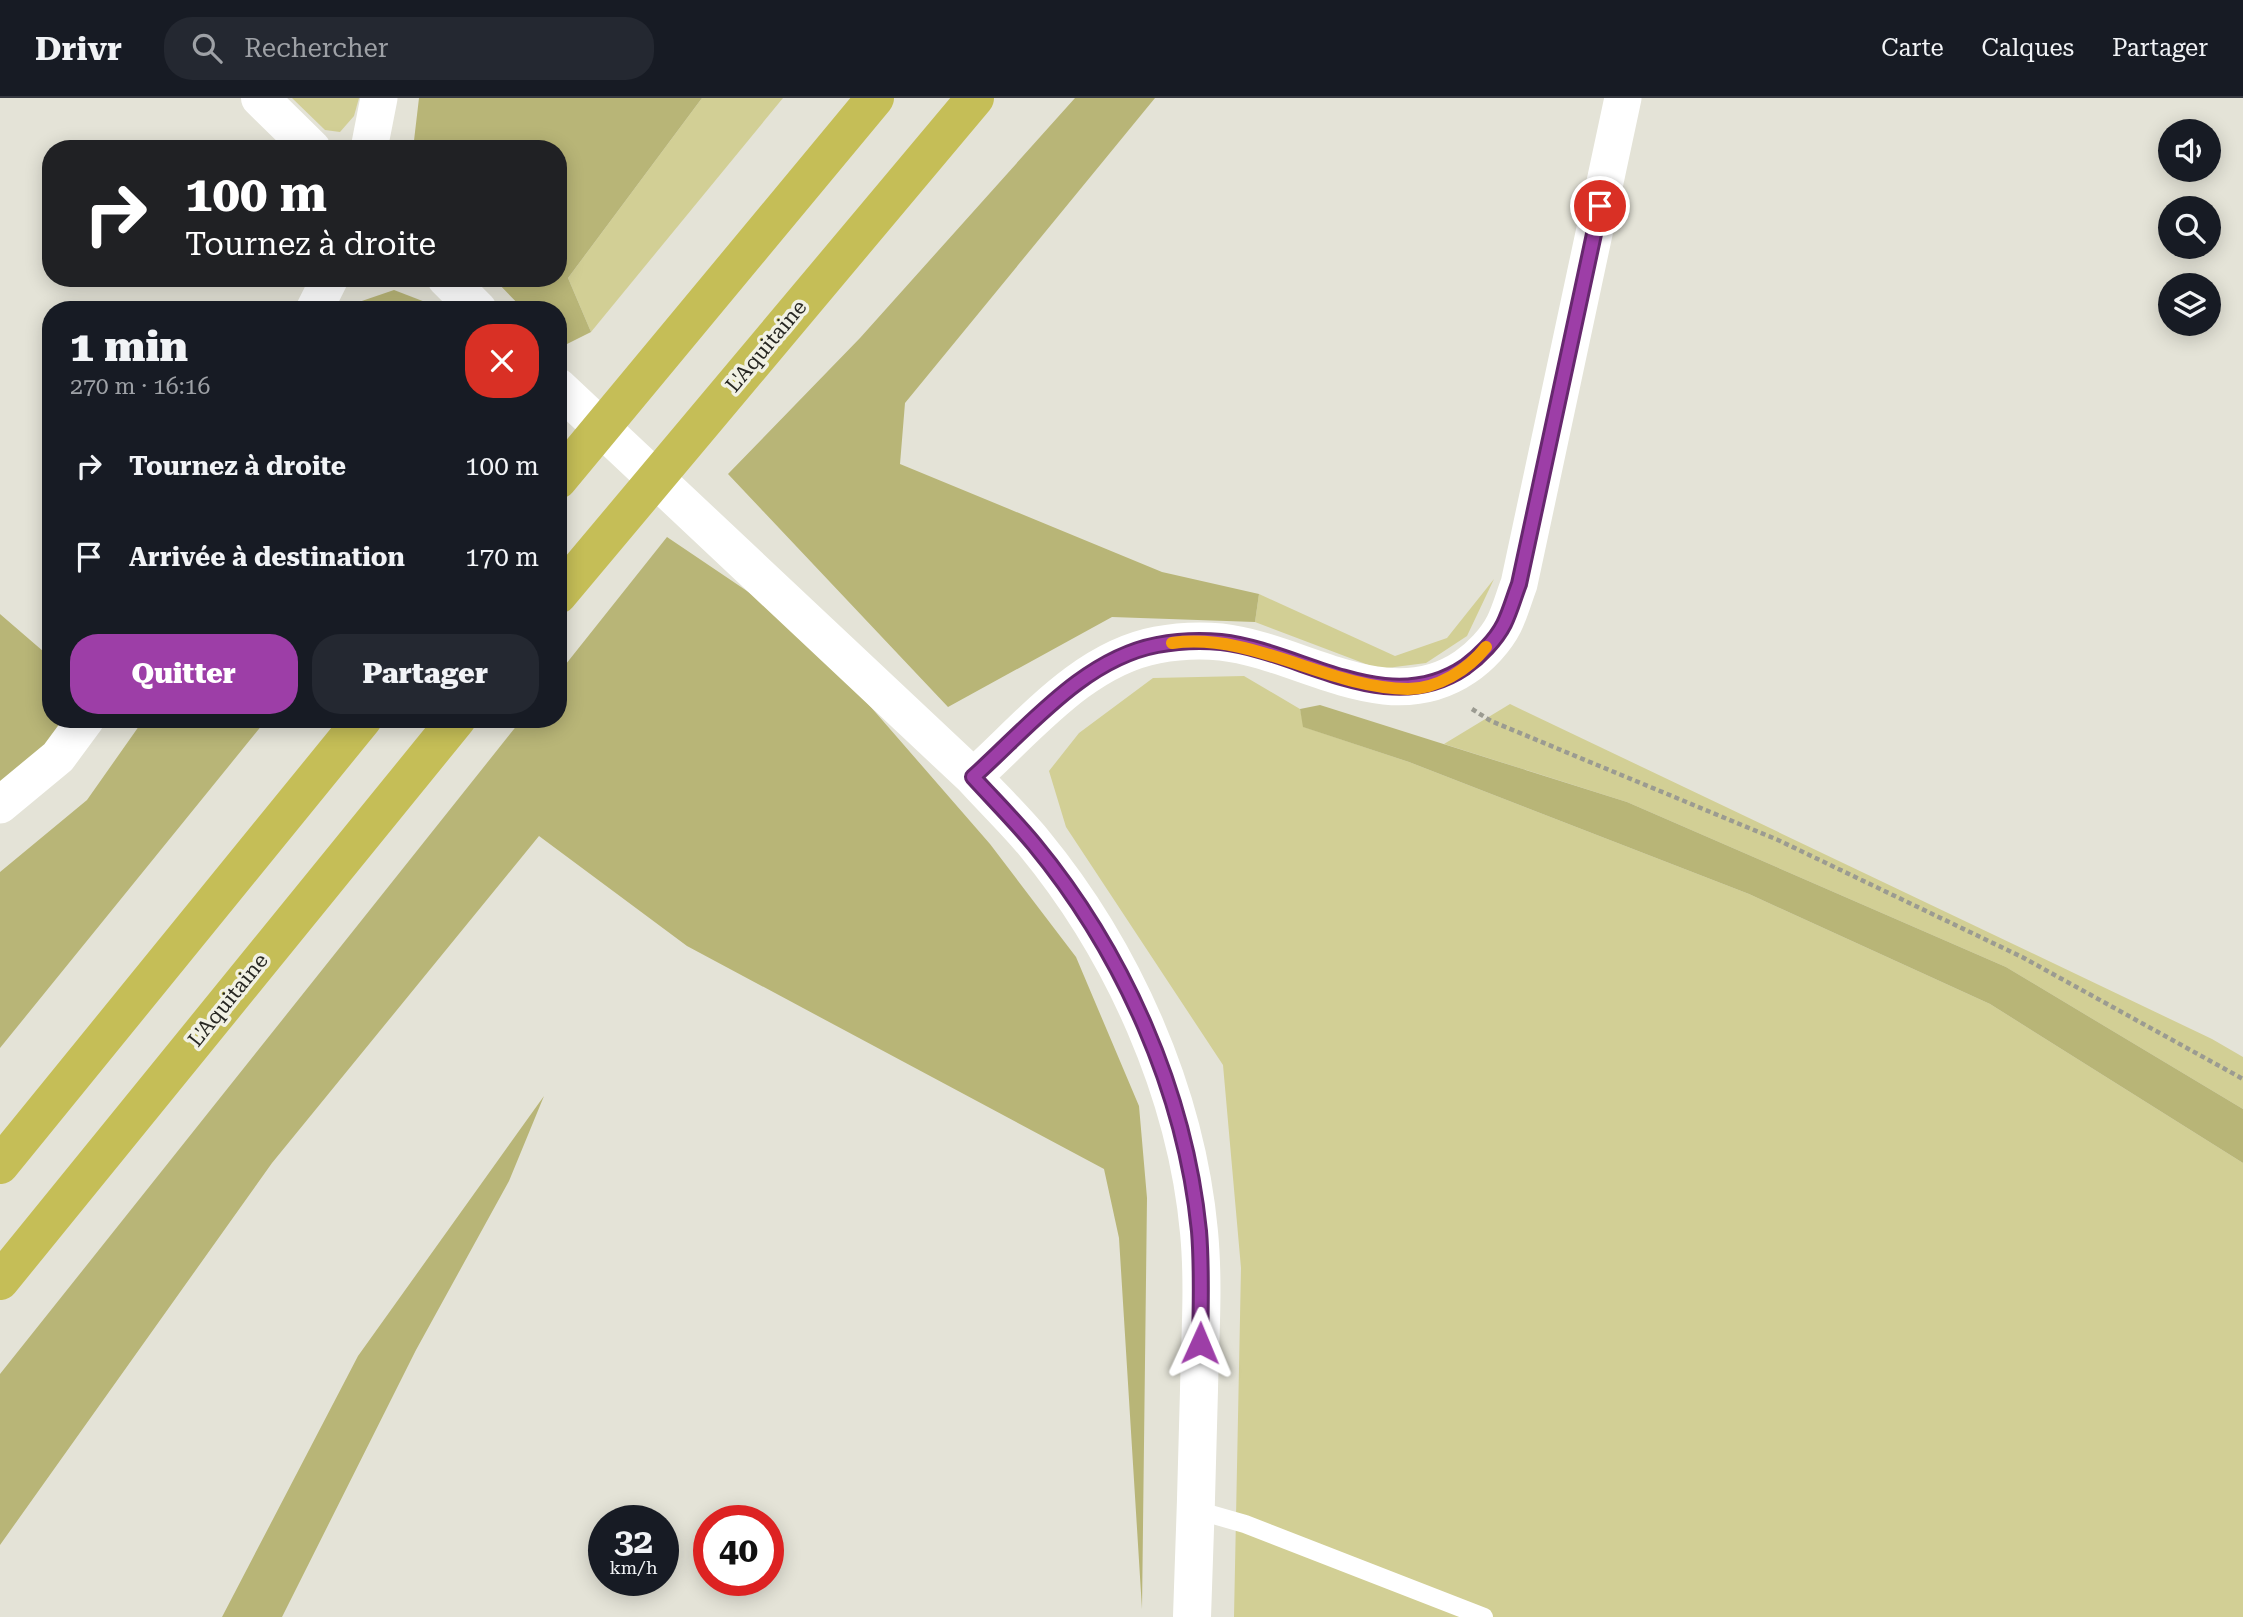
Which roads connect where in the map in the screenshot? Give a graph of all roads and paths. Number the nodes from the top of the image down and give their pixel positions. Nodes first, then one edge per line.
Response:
1 (260, 98) edge
2 (379, 98) edge
3 (875, 98) edge
4 (975, 98) edge
5 (1623, 98) edge
6 (303, 140) edge
7 (371, 140) edge
8 (455, 287) edge
9 (469, 301) edge
10 (567, 395) edge
11 (567, 469) edge
12 (567, 584) edge
13 (1445, 680) junction
14 (79, 728) edge
15 (356, 728) edge
16 (450, 728) edge
17 (973, 777) junction
18 (0, 805) edge
19 (2243, 1079) edge
20 (0, 1165) edge
21 (0, 1281) edge
22 (1196, 1510) junction
23 (1192, 1617) edge
24 (1484, 1617) edge

1 - 6 street
2 - 7 street
3 - 11 highway
4 - 12 highway, L'Aquitaine
5 - 13 street
8 - 9 street
10 - 17 street
13 - 17 street
13 - 19 path
14 - 18 street
15 - 20 highway
16 - 21 highway, L'Aquitaine
17 - 22 street
22 - 23 street
22 - 24 lane

